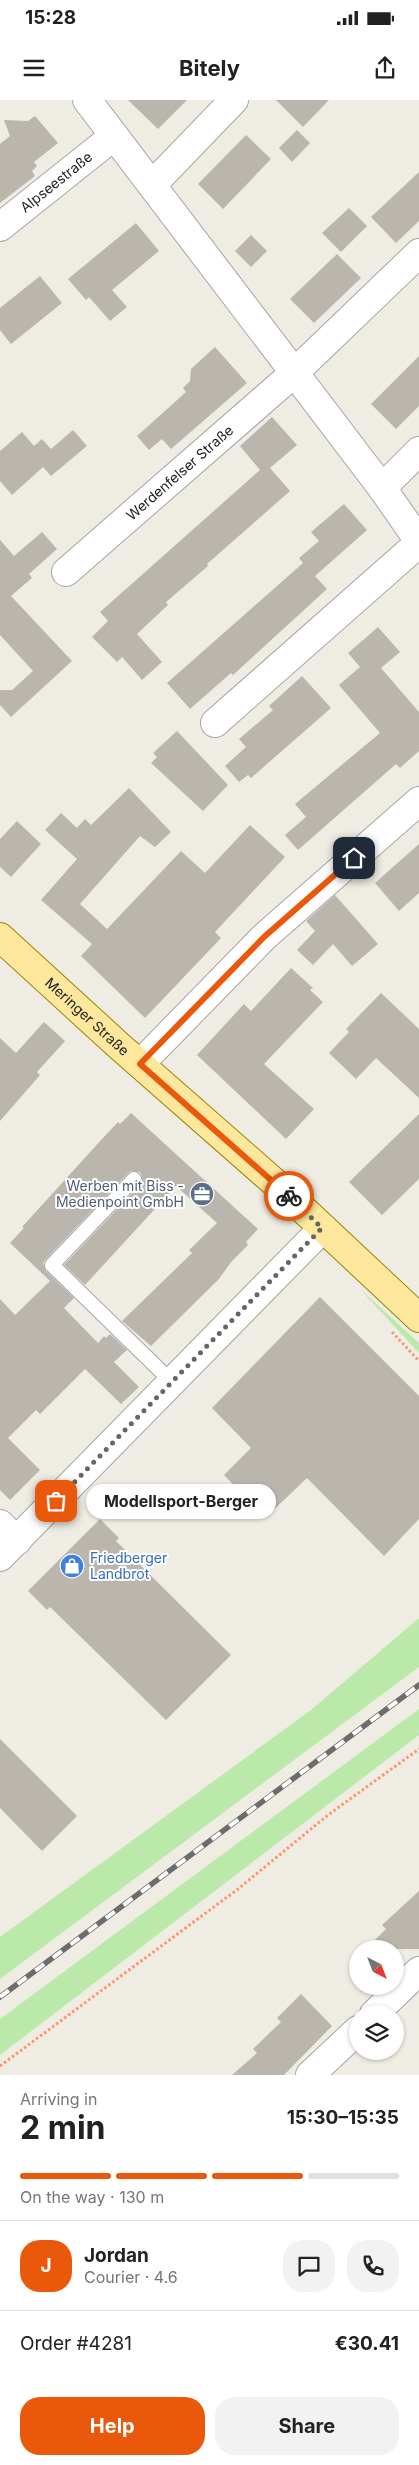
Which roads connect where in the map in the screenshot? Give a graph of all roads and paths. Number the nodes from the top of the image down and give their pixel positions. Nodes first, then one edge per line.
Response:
1 (87, 100) edge
2 (234, 100) edge
3 (114, 136) junction
4 (152, 185) junction
5 (0, 227) edge
6 (419, 253) edge
7 (294, 374) junction
8 (419, 451) edge
9 (382, 488) junction
10 (419, 542) edge
11 (66, 572) dead end
12 (215, 723) dead end
13 (419, 801) edge
14 (0, 937) edge
15 (140, 1064) junction
16 (134, 1179) dead end
17 (322, 1228) junction
18 (419, 1318) edge
19 (172, 1382) junction
20 (6, 1541) edge
21 (419, 1749) edge
22 (419, 1971) edge
23 (383, 2005) edge
24 (349, 2038) edge
25 (0, 2066) edge
26 (310, 2075) edge

1 - 3 street
2 - 4 street
3 - 4 street
3 - 5 street, Alpseestraße
4 - 7 street
6 - 7 street, Werdenfelser Straße
7 - 9 street
7 - 11 street, Werdenfelser Straße
8 - 9 street
9 - 10 street
10 - 12 street
13 - 15 street
14 - 15 main road, Meringer Straße
15 - 17 main road, Meringer Straße
16 - 19 lane
17 - 18 main road, Meringer Straße
17 - 19 street
19 - 20 street
21 - 25 path
22 - 23 street
24 - 26 street

